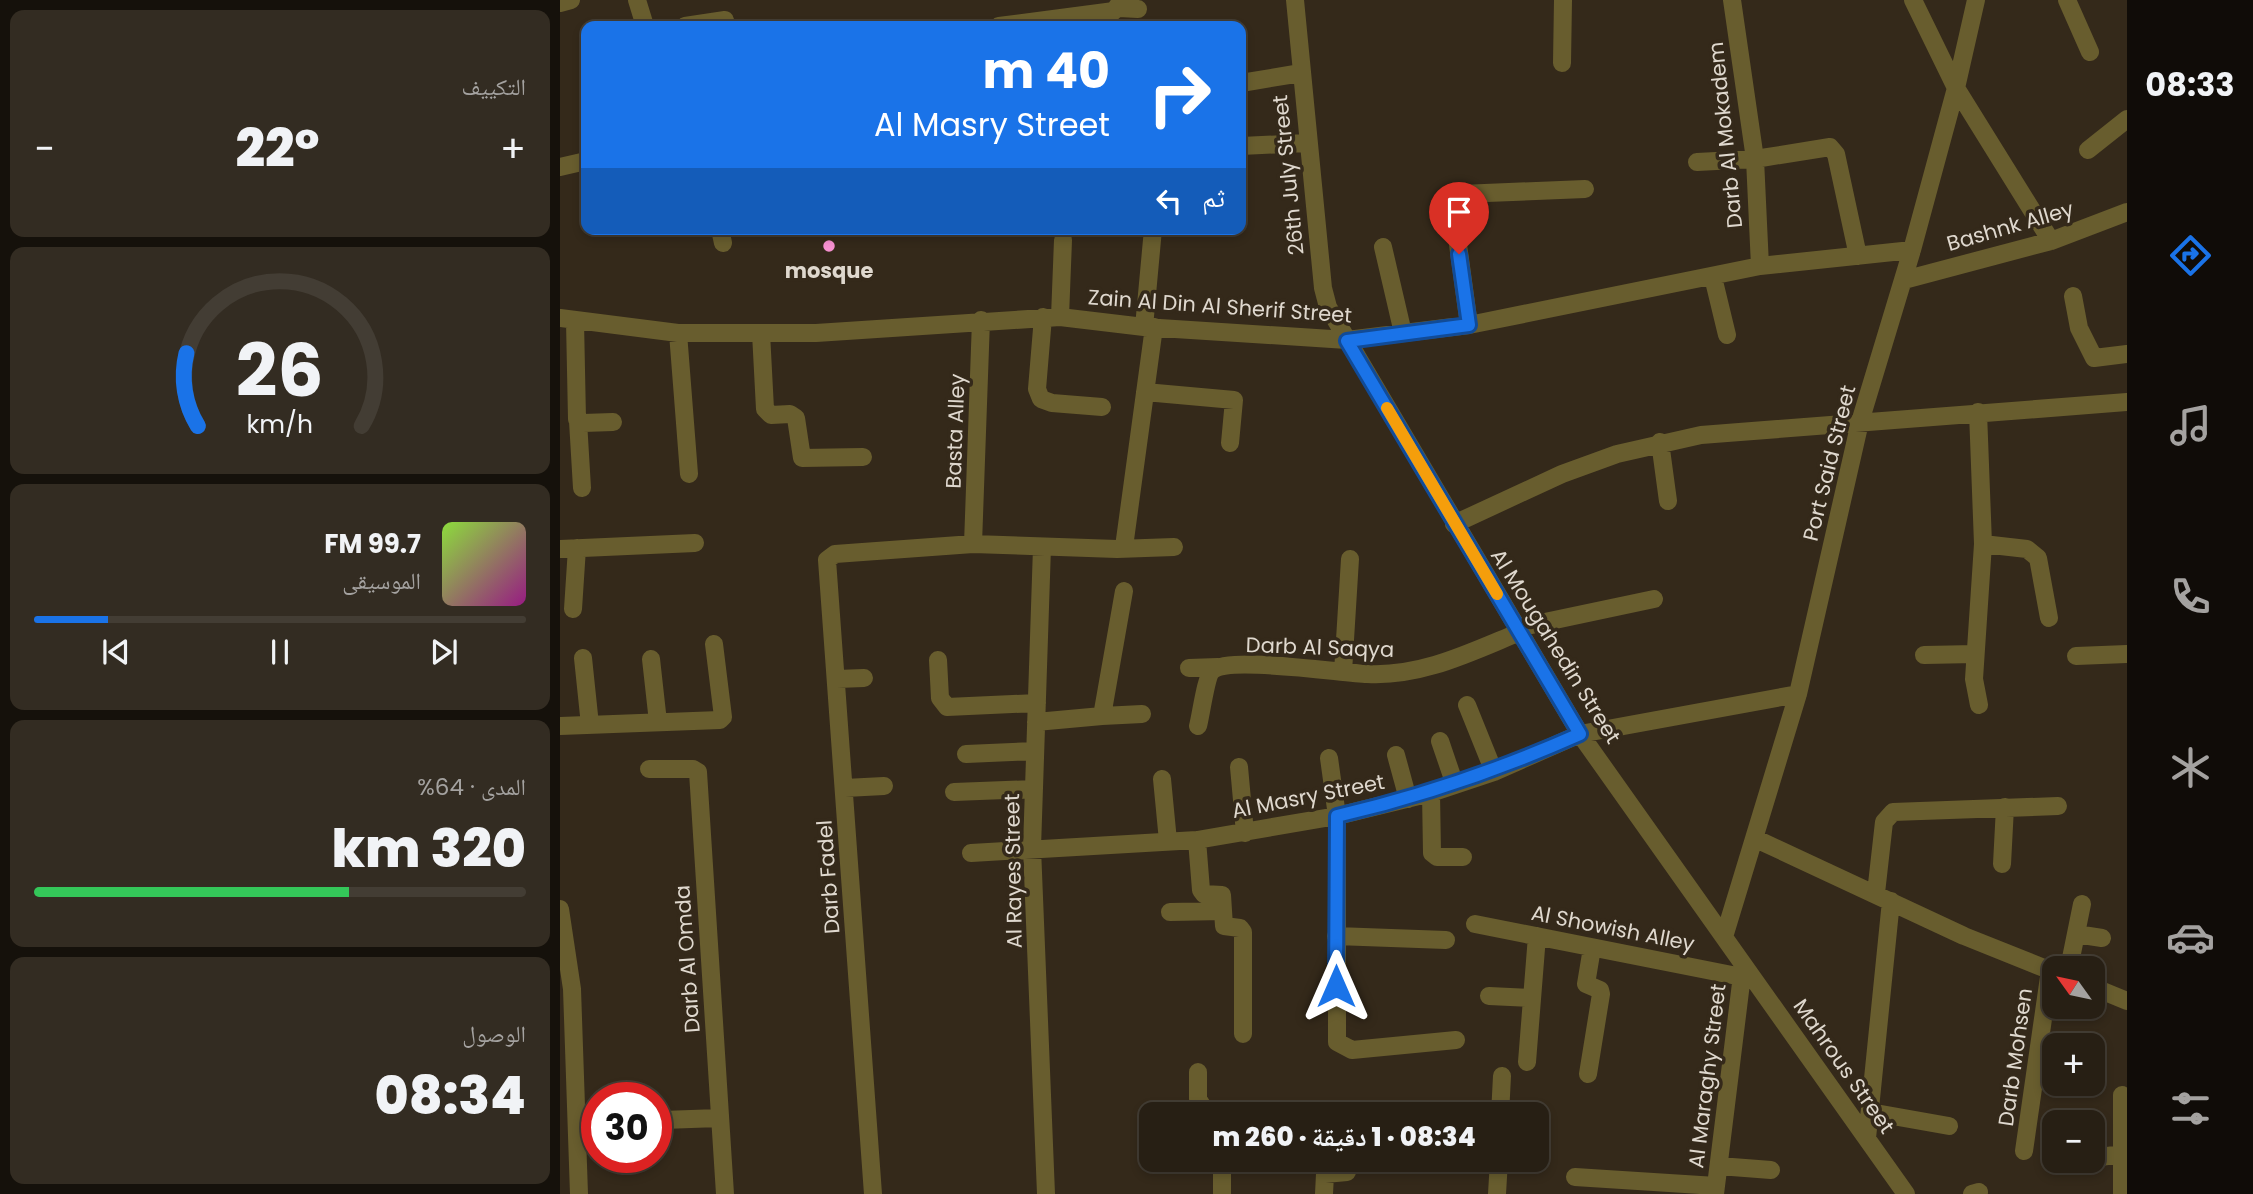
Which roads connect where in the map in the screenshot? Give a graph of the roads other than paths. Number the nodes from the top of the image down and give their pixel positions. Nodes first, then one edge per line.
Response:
1 (571, 0) edge
2 (637, 0) edge
3 (1295, 0) edge
4 (1563, 0) edge
5 (1732, 0) edge
6 (1913, 0) edge
7 (1976, 0) edge
8 (2067, 0) edge
9 (560, 3) edge
10 (1127, 6) edge
11 (725, 20) dead end
12 (643, 21) edge
13 (718, 21) edge
14 (1038, 21) edge
15 (2091, 52) dead end
16 (1562, 63) dead end
17 (1301, 73) junction
18 (1246, 82) edge
19 (1956, 88) junction
20 (2127, 119) edge
21 (1307, 143) junction
22 (1246, 146) edge
23 (2088, 150) dead end
24 (1755, 159) junction
25 (581, 162) edge
26 (1697, 162) dead end
27 (560, 167) edge
28 (1585, 189) dead end
29 (2127, 212) edge
30 (1153, 235) edge
31 (1063, 240) dead end
32 (2052, 241) junction
33 (1383, 247) dead end
34 (1912, 250) junction
35 (1858, 256) junction
36 (1760, 266) junction
37 (1713, 277) junction
38 (1904, 280) junction
39 (2073, 296) dead end
40 (1051, 317) junction
41 (568, 319) edge
42 (982, 320) junction
43 (1469, 325) junction
44 (1149, 327) junction
45 (678, 333) junction
46 (761, 333) junction
47 (1403, 333) junction
48 (1727, 335) dead end
49 (1347, 341) junction
50 (2127, 354) edge
51 (1145, 393) junction
52 (2127, 402) edge
53 (1102, 407) dead end
54 (1978, 412) junction
55 (579, 421) junction
56 (613, 422) dead end
57 (1860, 422) junction
58 (1660, 442) junction
59 (1230, 443) dead end
60 (863, 457) dead end
61 (689, 474) dead end
62 (582, 488) dead end
63 (1668, 501) dead end
64 (1454, 524) junction
65 (695, 543) dead end
66 (973, 544) junction
67 (1983, 544) junction
68 (1042, 547) junction
69 (1174, 547) dead end
70 (568, 548) edge
71 (1117, 549) junction
72 (1350, 559) dead end
73 (1124, 591) dead end
74 (1654, 599) dead end
75 (573, 609) dead end
76 (2049, 618) dead end
77 (1519, 630) junction
78 (714, 645) dead end
79 (1975, 654) junction
80 (2127, 654) edge
81 (1924, 655) dead end
82 (2076, 656) dead end
83 (583, 658) dead end
84 (651, 659) dead end
85 (938, 660) dead end
86 (1218, 667) junction
87 (1189, 668) dead end
88 (1343, 672) junction
89 (863, 678) dead end
90 (837, 679) junction
91 (1798, 694) junction
92 (1037, 703) junction
93 (1467, 705) dead end
94 (1979, 705) dead end
95 (1142, 713) dead end
96 (1102, 716) junction
97 (658, 722) junction
98 (1036, 722) junction
99 (590, 725) junction
100 (560, 726) edge
101 (1198, 726) dead end
102 (1580, 734) junction
103 (1440, 741) dead end
104 (1035, 751) junction
105 (966, 754) dead end
106 (1396, 755) dead end
107 (1329, 758) dead end
108 (1239, 767) dead end
109 (649, 769) dead end
110 (1494, 772) junction
111 (1162, 779) dead end
112 (1455, 785) junction
113 (884, 786) dead end
114 (845, 788) junction
115 (1034, 789) junction
116 (954, 792) dead end
117 (1431, 793) junction
118 (1408, 799) junction
119 (2058, 806) dead end
120 (2005, 807) junction
121 (1337, 816) junction
122 (1245, 833) junction
123 (1756, 839) junction
124 (1197, 840) junction
125 (1168, 841) junction
126 (1032, 848) junction
127 (971, 853) dead end
128 (1463, 857) dead end
129 (2002, 864) dead end
130 (1884, 897) junction
131 (2082, 904) dead end
132 (560, 909) edge
133 (1223, 911) junction
134 (1170, 912) dead end
135 (1475, 923) dead end
136 (2076, 934) junction
137 (1336, 936) junction
138 (1537, 936) junction
139 (1724, 937) junction
140 (2102, 938) dead end
141 (1446, 940) dead end
142 (1592, 948) junction
143 (2071, 956) edge
144 (564, 958) edge
145 (2042, 967) edge
146 (1743, 971) junction
147 (2105, 992) edge
148 (1489, 996) dead end
149 (1532, 998) junction
150 (2127, 1001) edge
151 (2045, 1019) edge
152 (1243, 1034) dead end
153 (1456, 1040) dead end
154 (1527, 1062) dead end
155 (1198, 1072) dead end
156 (1588, 1074) dead end
157 (1502, 1076) dead end
158 (2122, 1095) dead end
159 (1199, 1102) edge
160 (1501, 1102) edge
161 (1870, 1112) junction
162 (719, 1118) junction
163 (672, 1120) edge
164 (1949, 1126) dead end
165 (577, 1137) junction
166 (581, 1137) edge
167 (1867, 1138) junction
168 (2024, 1151) dead end
169 (2122, 1154) junction
170 (2105, 1156) edge
171 (1718, 1166) junction
172 (1771, 1170) dead end
173 (1222, 1172) edge
174 (1347, 1172) edge
175 (1498, 1172) edge
176 (1575, 1177) dead end
177 (560, 1187) edge
178 (579, 1190) edge
179 (1716, 1190) edge
180 (724, 1194) edge
181 (873, 1194) edge
182 (1046, 1194) edge
183 (1222, 1194) edge
184 (1324, 1194) edge
185 (1497, 1194) edge
186 (1906, 1194) edge
187 (2122, 1194) edge

1 - 9 street
2 - 12 street
3 - 17 street, 26th July Street
4 - 16 street
5 - 24 street, Darb Al Mokadem
6 - 19 street
7 - 19 street, Port Said Street
8 - 15 street
10 - 14 street
11 - 13 street
17 - 18 street
17 - 21 street, 26th July Street
19 - 32 street
19 - 34 street, Port Said Street
20 - 23 street
21 - 22 street
21 - 49 street, 26th July Street
24 - 26 street
24 - 35 street
24 - 36 street, Darb Al Mokadem
25 - 27 street
28 - 43 street
29 - 32 street, Bashnk Alley
30 - 44 street
31 - 40 street
32 - 38 street, Bashnk Alley
33 - 47 street
34 - 35 street, Zain Al Din Al Sherif Street
34 - 38 street, Port Said Street
35 - 36 street, Zain Al Din Al Sherif Street
36 - 37 street, Zain Al Din Al Sherif Street
37 - 43 street, Zain Al Din Al Sherif Street
37 - 48 street
38 - 57 street, Port Said Street
39 - 50 street
40 - 42 street, Zain Al Din Al Sherif Street
40 - 44 street, Zain Al Din Al Sherif Street
40 - 53 street
41 - 45 street, Zain Al Din Al Sherif Street
41 - 55 street
42 - 46 street, Zain Al Din Al Sherif Street
42 - 66 street, Basta Alley
43 - 47 street, Zain Al Din Al Sherif Street
44 - 49 street, Zain Al Din Al Sherif Street
44 - 51 street
45 - 46 street, Zain Al Din Al Sherif Street
45 - 61 street
46 - 60 street
47 - 49 street, Zain Al Din Al Sherif Street
49 - 64 street, Al Mougahedin Street
51 - 59 street
51 - 71 street
52 - 54 street
54 - 57 street
54 - 67 street
55 - 56 street
55 - 62 street
57 - 58 street
57 - 91 street, Port Said Street
58 - 63 street
58 - 64 street
64 - 77 street, Al Mougahedin Street
65 - 70 street
66 - 68 street
66 - 90 street, Darb Fadel
67 - 76 street
67 - 79 street
68 - 71 street
68 - 92 street, Al Rayes Street
69 - 71 street
70 - 75 street
72 - 88 street
73 - 96 street
74 - 77 street, Darb Al Saqya
77 - 88 street, Darb Al Saqya
77 - 102 street, Al Mougahedin Street
78 - 97 street
79 - 81 street
79 - 94 street
80 - 82 street
83 - 99 street
84 - 97 street
85 - 92 street
86 - 87 street
86 - 88 street, Darb Al Saqya
86 - 101 street, Darb Al Saqya
89 - 90 street
90 - 114 street, Darb Fadel
91 - 102 street, Al Masry Street
91 - 123 street, Port Said Street
92 - 98 street, Al Rayes Street
93 - 110 street
95 - 96 street
96 - 98 street
97 - 99 street
98 - 104 street, Al Rayes Street
99 - 100 street
102 - 110 street, Al Masry Street
102 - 139 street, Al Mougahedin Street
103 - 112 street
104 - 105 street
104 - 115 street, Al Rayes Street
106 - 118 street
107 - 121 street
108 - 122 street
109 - 162 street, Darb Al Omda
110 - 112 street, Al Masry Street
111 - 125 street
112 - 117 street, Al Masry Street
113 - 114 street
114 - 181 street, Darb Fadel
115 - 116 street
115 - 126 street, Al Rayes Street
117 - 118 street, Al Masry Street
117 - 128 street
118 - 121 street, Al Masry Street
119 - 120 street
120 - 129 street
120 - 130 street
121 - 122 street, Al Masry Street
121 - 137 street
122 - 124 street, Al Masry Street
123 - 130 street
123 - 139 street, Port Said Street
124 - 125 street, Al Masry Street
124 - 133 street
125 - 126 street, Al Masry Street
126 - 127 street, Al Masry Street
126 - 182 street, Al Rayes Street
130 - 145 street
130 - 161 street
131 - 136 street
132 - 144 street
133 - 134 street
133 - 152 street
135 - 138 street, Al Showish Alley
136 - 140 street
136 - 143 street
137 - 141 street
137 - 153 street
138 - 142 street, Al Showish Alley
138 - 149 street
139 - 146 street, Al Mougahedin Street
142 - 146 street, Al Showish Alley
142 - 156 street
144 - 165 street
146 - 167 street, Mahrous Street
146 - 171 street, Al Maraghy Street
147 - 150 street
148 - 149 street
149 - 154 street
151 - 168 street, Darb Mohsen
155 - 159 street
157 - 160 street
158 - 169 street
161 - 164 street
161 - 167 street
162 - 163 street
162 - 180 street, Darb Al Omda
165 - 166 street
165 - 178 street
167 - 186 street, Mahrous Street
169 - 170 street
169 - 187 street
171 - 172 street
171 - 179 street, Al Maraghy Street
173 - 183 street
174 - 184 street
175 - 185 street
176 - 179 street
177 - 178 street

